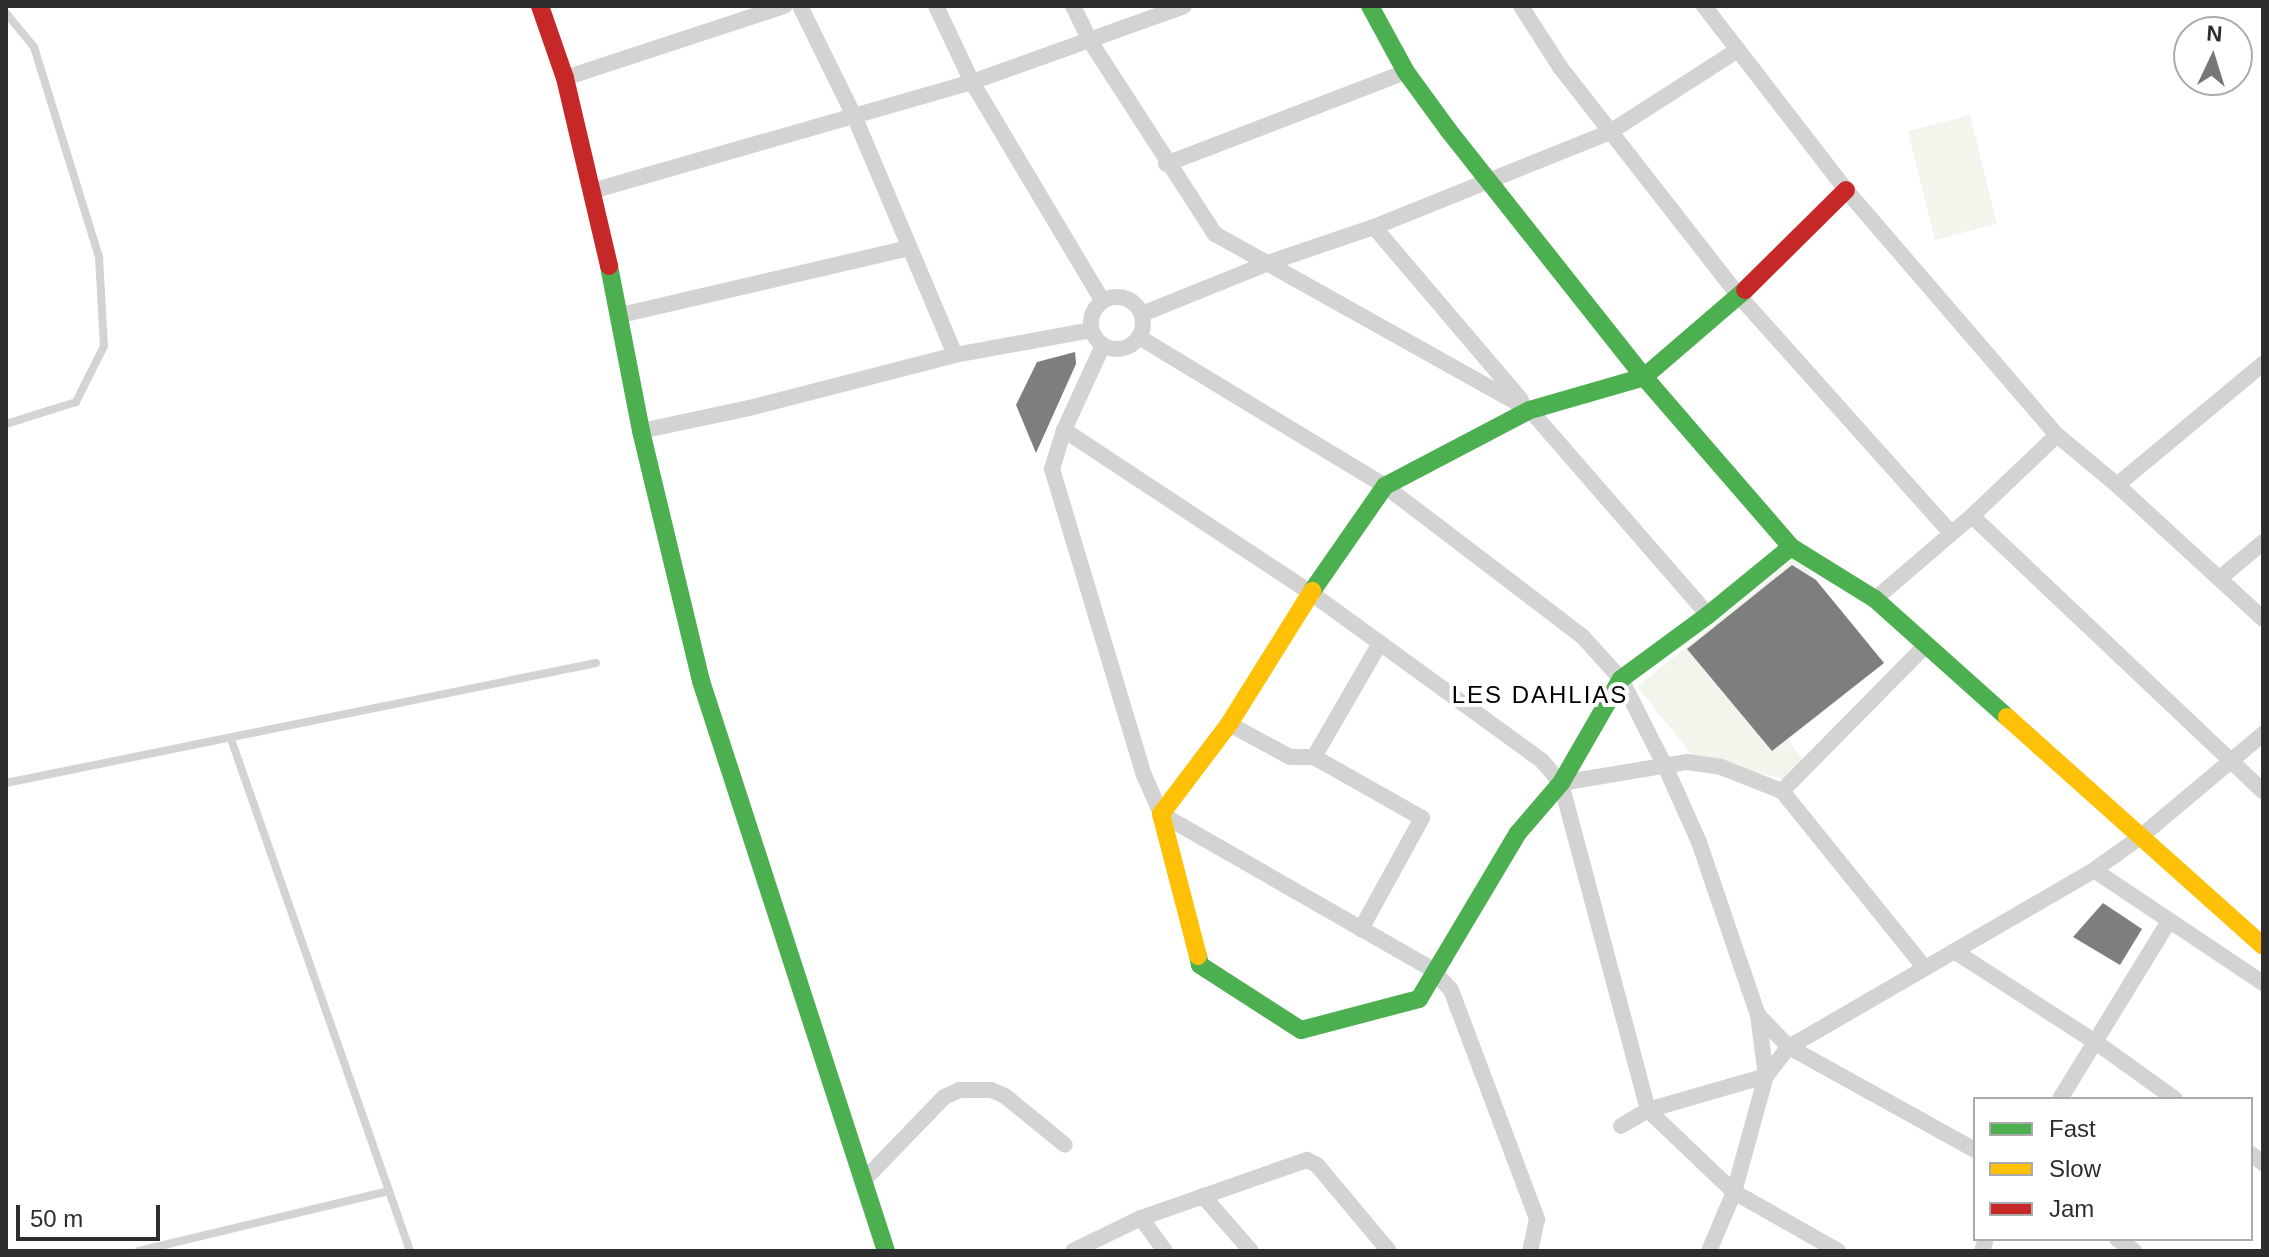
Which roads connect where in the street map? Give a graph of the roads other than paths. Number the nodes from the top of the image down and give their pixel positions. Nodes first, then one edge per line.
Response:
1 (540, 6) edge
2 (784, 6) edge
3 (800, 6) edge
4 (936, 6) edge
5 (1073, 6) edge
6 (1184, 6) edge
7 (1370, 6) edge
8 (1521, 6) edge
9 (1704, 6) edge
10 (6, 13) edge
11 (1090, 41) junction
12 (1736, 51) junction
13 (1406, 72) junction
14 (565, 78) junction
15 (972, 82) junction
16 (855, 118) junction
17 (1610, 132) junction
18 (1166, 164) junction
19 (1491, 180) junction
20 (1846, 190) junction
21 (592, 191) junction
22 (1374, 227) junction
23 (908, 248) junction
24 (1268, 263) junction
25 (1739, 296) junction
26 (1102, 300) junction
27 (1142, 314) junction
28 (621, 315) junction
29 (1091, 330) junction
30 (1139, 337) junction
31 (1103, 345) junction
32 (955, 355) junction
33 (2263, 364) edge
34 (1644, 377) junction
35 (1530, 410) junction
36 (6, 424) edge
37 (1064, 430) junction
38 (641, 431) junction
39 (2057, 435) junction
40 (2117, 485) junction
41 (1385, 486) junction
42 (1972, 516) junction
43 (1950, 532) junction
44 (2263, 542) edge
45 (1791, 547) junction
46 (2220, 578) junction
47 (1311, 593) junction
48 (1875, 599) junction
49 (1708, 615) junction
50 (2263, 619) edge
51 (1380, 643) junction
52 (1926, 645) junction
53 (596, 663) dead end
54 (1621, 679) junction
55 (1229, 724) junction
56 (2263, 734) edge
57 (231, 739) junction
58 (1314, 757) junction
59 (2231, 762) junction
60 (1665, 766) junction
61 (6, 783) edge
62 (1561, 783) junction
63 (1782, 791) junction
64 (2263, 791) edge
65 (1161, 814) junction
66 (2139, 838) junction
67 (2094, 870) junction
68 (2169, 921) junction
69 (1361, 929) junction
70 (2263, 946) edge
71 (1954, 951) junction
72 (1924, 967) junction
73 (1433, 970) junction
74 (2263, 983) edge
75 (1758, 1015) junction
76 (2097, 1043) junction
77 (1789, 1047) junction
78 (1766, 1076) junction
79 (2061, 1097) edge
80 (2172, 1097) edge
81 (1648, 1110) junction
82 (1621, 1126) dead end
83 (1065, 1145) dead end
84 (1973, 1149) edge
85 (863, 1181) junction
86 (389, 1191) junction
87 (1734, 1192) junction
88 (1203, 1196) junction
89 (1141, 1218) junction
90 (139, 1251) edge
91 (410, 1251) edge
92 (886, 1251) edge
93 (1073, 1251) edge
94 (1165, 1251) edge
95 (1251, 1251) edge
96 (1389, 1251) edge
97 (1530, 1251) edge
98 (1709, 1251) edge
99 (1838, 1251) edge

1 - 14 street
2 - 14 street
3 - 16 street
4 - 15 street
5 - 11 street
6 - 11 street
7 - 13 street
8 - 17 street
9 - 12 street
10 - 36 lane
11 - 15 street
11 - 18 street
12 - 17 street
12 - 20 street
13 - 18 street
13 - 19 street
14 - 21 street
15 - 16 street
15 - 26 street
16 - 21 street
16 - 23 street
17 - 19 street
17 - 25 street
18 - 24 street
19 - 22 street
19 - 34 street
20 - 25 street
20 - 39 street
21 - 28 street
22 - 24 street
22 - 35 street
23 - 28 street
23 - 32 street
24 - 27 street
24 - 35 street
25 - 34 street
25 - 43 street
26 - 27 street
26 - 29 street
27 - 30 street
28 - 38 street
29 - 31 street
29 - 32 street
30 - 31 street
30 - 41 street
31 - 37 street
32 - 38 street
33 - 40 street
34 - 35 street
34 - 45 street
35 - 41 street
35 - 49 street
37 - 47 street
37 - 65 street
38 - 85 street
39 - 40 street
39 - 42 street
40 - 46 street
41 - 47 street
41 - 54 street
42 - 43 street
42 - 59 street
43 - 48 street
44 - 46 street
45 - 48 street
45 - 49 street
46 - 50 street
47 - 51 street
47 - 55 street
48 - 52 street
49 - 54 street
51 - 58 street
51 - 62 street
52 - 63 street
52 - 66 street
53 - 57 lane
54 - 60 street
54 - 62 street
55 - 58 street
55 - 65 street
56 - 59 street
57 - 61 lane
57 - 86 lane
58 - 69 street
59 - 64 street
59 - 66 street
60 - 62 street
60 - 63 street
60 - 75 street
62 - 73 street
62 - 81 street
63 - 72 street
65 - 69 street
65 - 73 street
66 - 67 street
66 - 70 street
67 - 68 street
67 - 71 street
68 - 74 street
68 - 76 street
69 - 73 street
71 - 72 street
71 - 76 street
72 - 77 street
73 - 97 street
75 - 77 street
75 - 78 street
76 - 79 street
76 - 80 street
77 - 78 street
77 - 84 street
78 - 81 street
78 - 87 street
81 - 82 street
81 - 87 street
83 - 85 street
85 - 92 street
86 - 90 lane
86 - 91 lane
87 - 98 street
87 - 99 street
88 - 89 street
88 - 95 street
88 - 96 street
89 - 93 street
89 - 94 street

